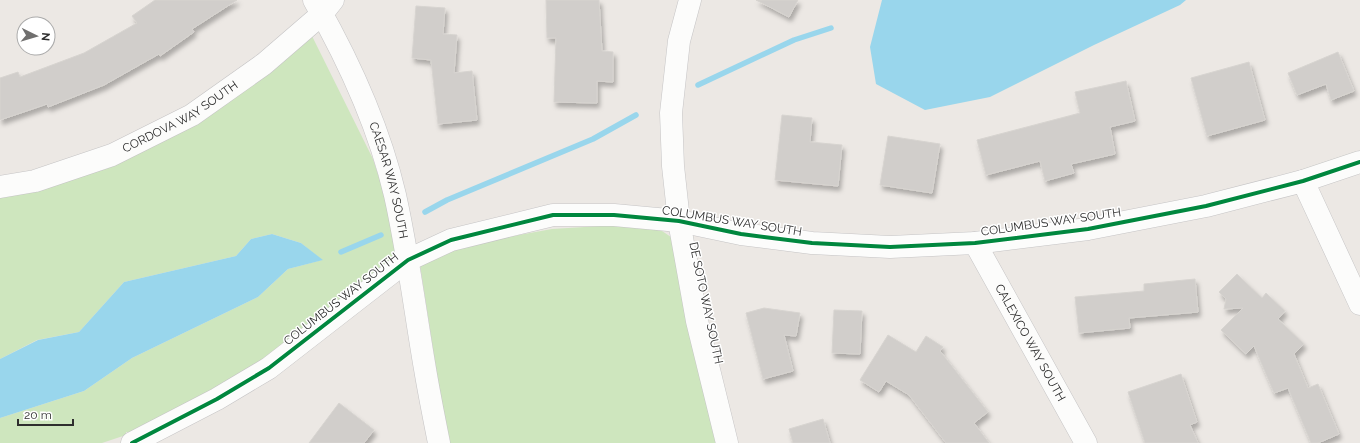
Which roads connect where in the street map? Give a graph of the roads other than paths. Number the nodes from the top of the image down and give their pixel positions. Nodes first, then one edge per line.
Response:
1 (690, 0) edge
2 (323, 5) edge
3 (1360, 162) edge
4 (1303, 181) junction
5 (0, 187) edge
6 (679, 221) junction
7 (975, 243) junction
8 (408, 260) junction
9 (1360, 304) edge
10 (134, 443) edge
11 (439, 443) edge
12 (727, 443) edge
13 (1086, 443) edge

1 - 6 street, DE SOTO WAY SOUTH
2 - 5 street, CORDOVA WAY SOUTH
2 - 8 street, CAESAR WAY SOUTH
3 - 4 street, COLUMBUS WAY SOUTH
4 - 7 street, COLUMBUS WAY SOUTH
4 - 9 street
6 - 7 street, COLUMBUS WAY SOUTH
6 - 8 street, COLUMBUS WAY SOUTH
6 - 12 street, DE SOTO WAY SOUTH
7 - 13 street, CALEXICO WAY SOUTH
8 - 10 street, COLUMBUS WAY SOUTH
8 - 11 street, CAESAR WAY SOUTH

